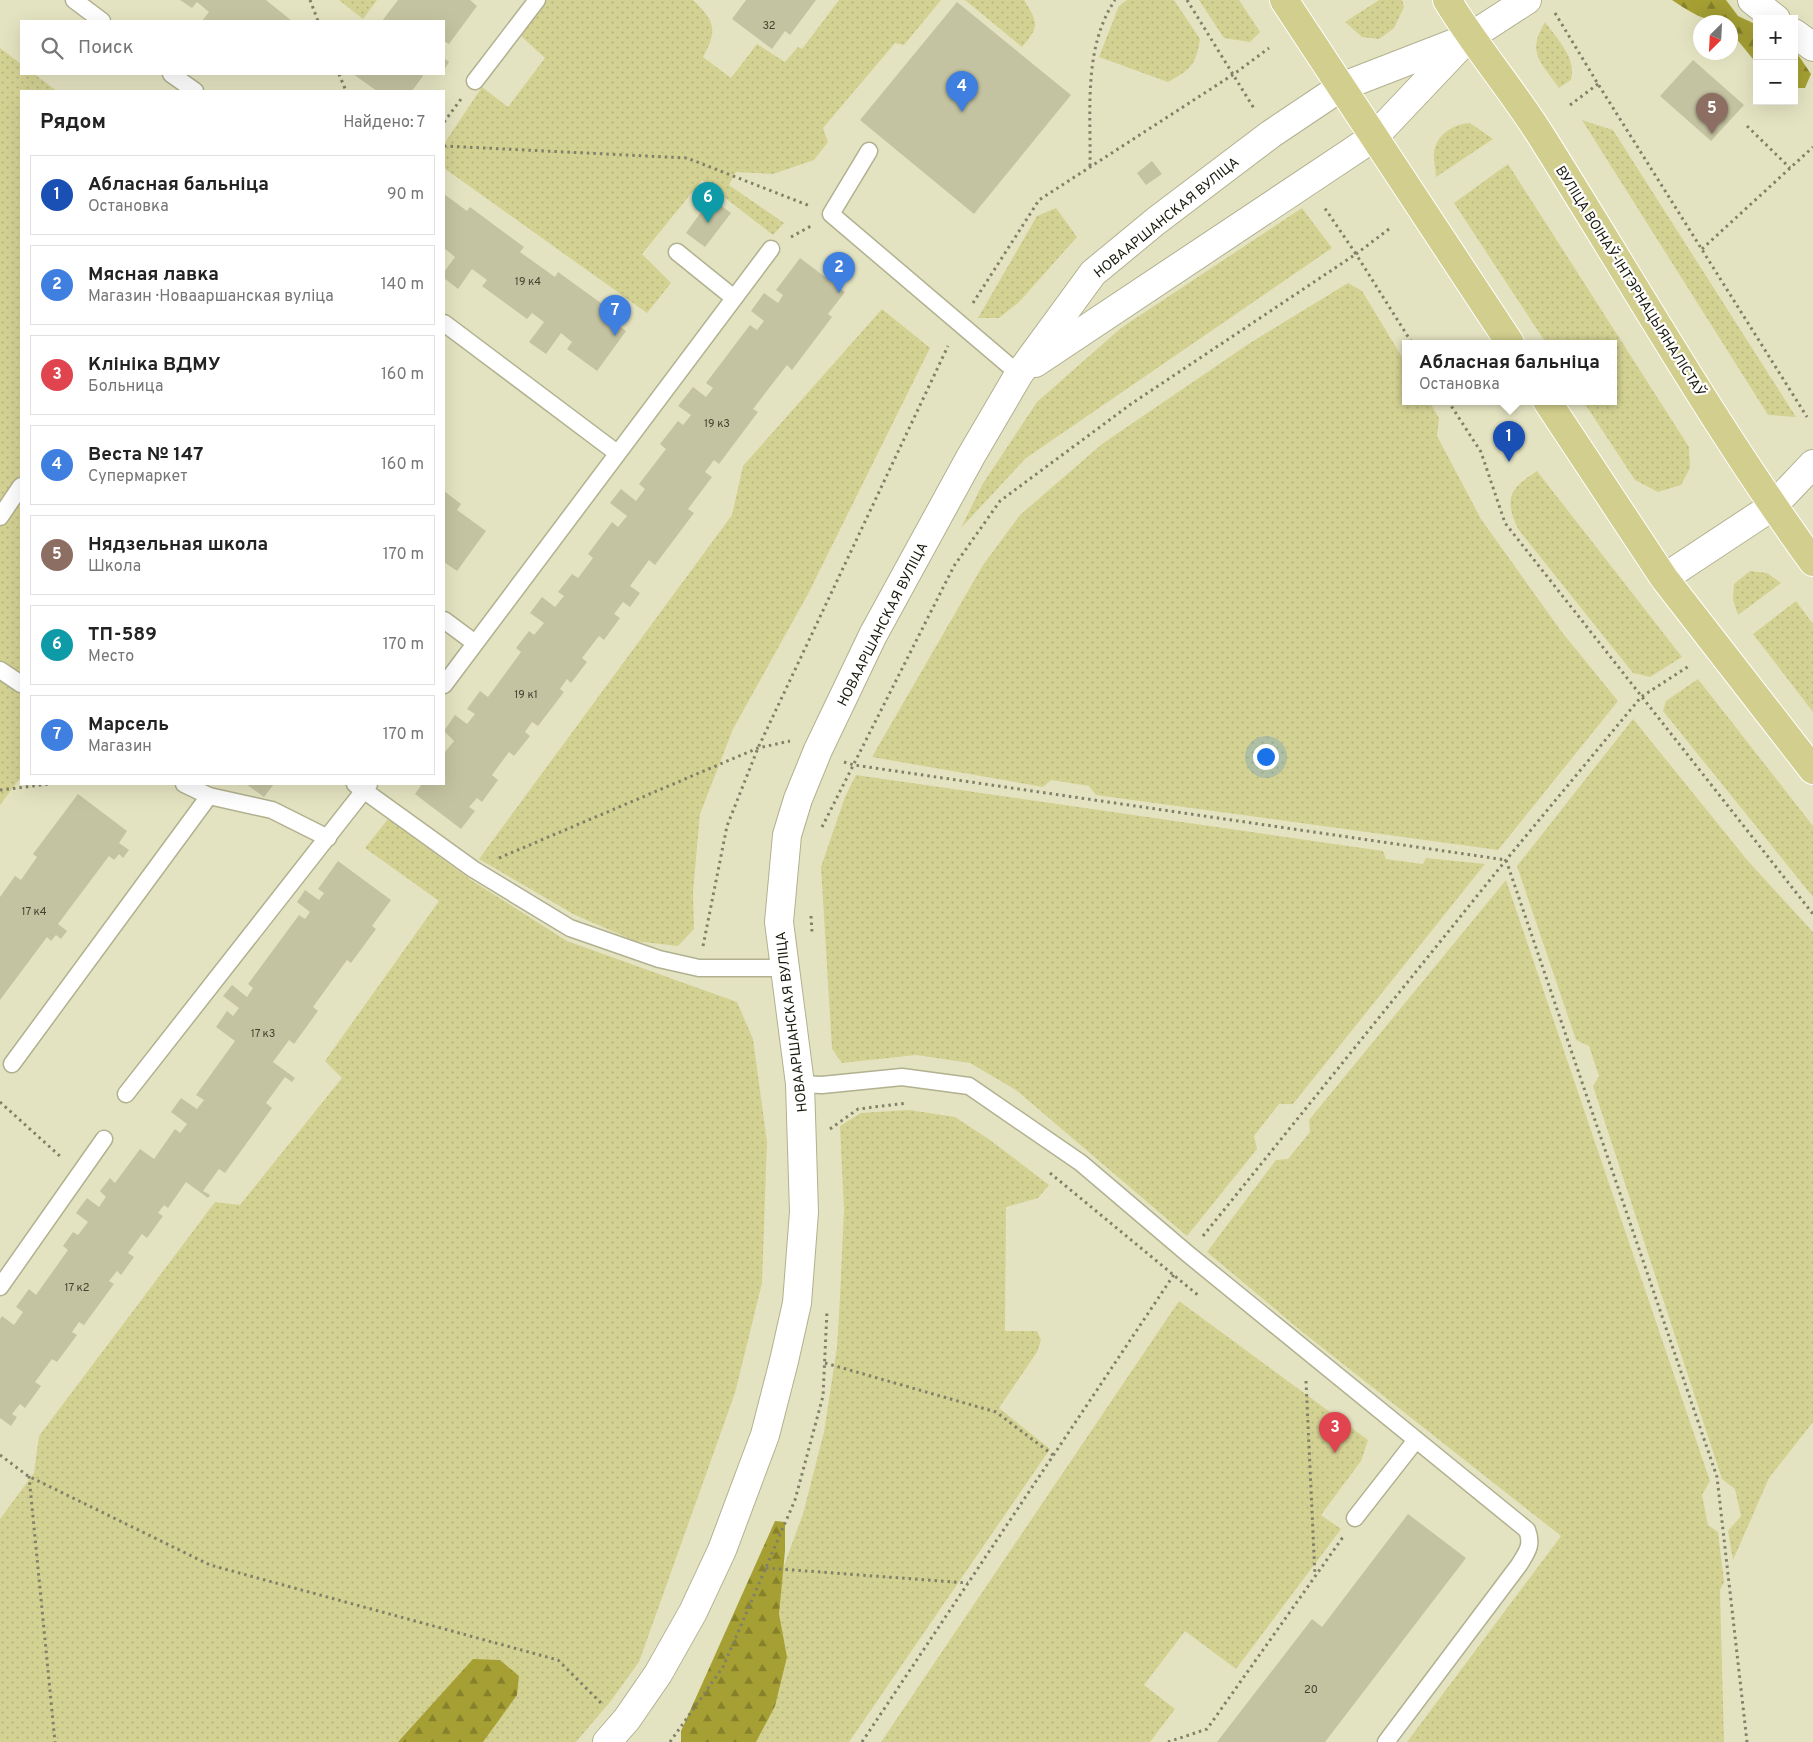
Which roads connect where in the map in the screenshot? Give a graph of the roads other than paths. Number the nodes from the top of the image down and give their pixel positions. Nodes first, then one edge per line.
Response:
1 (74, 0) edge
2 (537, 0) edge
3 (1284, 0) edge
4 (1447, 0) edge
5 (1527, 0) edge
6 (1752, 0) edge
7 (1771, 15) edge
8 (101, 20) edge
9 (1798, 36) edge
10 (1470, 37) junction
11 (1813, 47) edge
12 (172, 75) edge
13 (475, 81) road end
14 (1341, 87) junction
15 (194, 90) edge
16 (1374, 137) junction
17 (869, 151) dead end
18 (771, 249) road end
19 (677, 252) dead end
20 (734, 298) junction
21 (445, 324) edge
22 (1508, 340) edge
23 (1019, 374) junction
24 (1550, 405) edge
25 (618, 453) junction
26 (1813, 464) edge
27 (20, 487) edge
28 (1773, 506) junction
29 (0, 517) edge
30 (1813, 562) edge
31 (1664, 578) junction
32 (445, 621) edge
33 (475, 643) junction
34 (0, 670) edge
35 (20, 683) edge
36 (445, 684) edge
37 (1813, 770) edge
38 (186, 785) edge
39 (363, 786) edge
40 (209, 796) junction
41 (328, 838) junction
42 (785, 968) junction
43 (12, 1064) dead end
44 (811, 1084) junction
45 (126, 1094) dead end
46 (104, 1139) dead end
47 (0, 1287) edge
48 (1416, 1440) junction
49 (1355, 1518) road end
50 (615, 1734) edge
51 (1386, 1742) edge

1 - 8 lane
2 - 13 lane
3 - 14 main road
4 - 10 main road, ВУЛІЦА ВОІНАЎ-ІНТЭРНАЦЫЯНАЛІСТАЎ
5 - 10 street
6 - 7 street
9 - 11 street
10 - 14 street, НОВААРШАНСКАЯ ВУЛІЦА
10 - 16 street, НОВААРШАНСКАЯ ВУЛІЦА
10 - 28 main road, ВУЛІЦА ВОІНАЎ-ІНТЭРНАЦЫЯНАЛІСТАЎ
12 - 15 lane
14 - 16 main road
14 - 23 street, НОВААРШАНСКАЯ ВУЛІЦА
16 - 22 main road
16 - 23 street, НОВААРШАНСКАЯ ВУЛІЦА
17 - 23 lane
18 - 20 lane
19 - 20 lane
20 - 25 lane
21 - 25 lane
23 - 42 street, НОВААРШАНСКАЯ ВУЛІЦА
24 - 31 main road
25 - 33 lane
26 - 28 street
27 - 29 lane
28 - 30 main road, ВУЛІЦА ВОІНАЎ-ІНТЭРНАЦЫЯНАЛІСТАЎ
28 - 31 street
31 - 37 main road
32 - 33 lane
33 - 36 lane
34 - 35 lane
38 - 40 lane
39 - 41 lane
39 - 42 lane
40 - 41 lane
40 - 43 lane
41 - 45 lane
42 - 44 street, НОВААРШАНСКАЯ ВУЛІЦА
44 - 48 lane
44 - 50 street, НОВААРШАНСКАЯ ВУЛІЦА
46 - 47 lane
48 - 49 lane
48 - 51 lane

